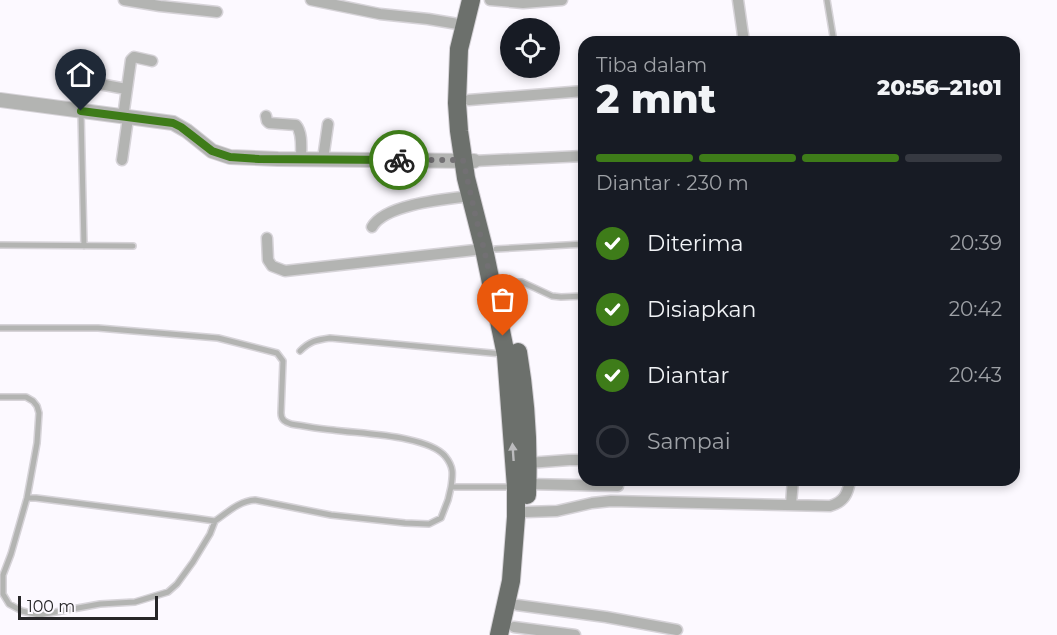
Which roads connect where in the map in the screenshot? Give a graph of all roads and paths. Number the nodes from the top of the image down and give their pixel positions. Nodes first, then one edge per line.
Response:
1 (124, 0) edge
2 (311, 0) edge
3 (471, 0) edge
4 (481, 0) edge
5 (490, 0) edge
6 (562, 0) edge
7 (738, 0) edge
8 (827, 0) edge
9 (217, 12) dead end
10 (464, 25) junction
11 (743, 36) edge
12 (833, 36) edge
13 (152, 61) dead end
14 (73, 79) dead end
15 (126, 89) junction
16 (578, 91) edge
17 (0, 100) edge
18 (469, 100) junction
19 (81, 111) junction
20 (266, 116) dead end
21 (126, 117) junction
22 (328, 124) dead end
23 (578, 156) edge
24 (301, 159) junction
25 (323, 159) junction
26 (122, 160) dead end
27 (469, 161) junction
28 (471, 196) junction
29 (372, 227) dead end
30 (267, 238) dead end
31 (0, 244) edge
32 (578, 244) edge
33 (84, 246) junction
34 (133, 246) dead end
35 (490, 249) junction
36 (504, 282) junction
37 (578, 296) edge
38 (0, 328) edge
39 (300, 351) dead end
40 (507, 355) junction
41 (0, 397) edge
42 (578, 460) edge
43 (528, 463) junction
44 (521, 485) junction
45 (578, 486) edge
46 (792, 486) edge
47 (848, 486) edge
48 (451, 487) junction
49 (27, 498) junction
50 (791, 504) junction
51 (526, 512) junction
52 (215, 521) junction
53 (517, 605) junction
54 (677, 630) dead end
55 (508, 632) edge
56 (575, 635) edge

1 - 9 street
2 - 10 street
3 - 10 highway
4 - 18 highway
5 - 6 street
7 - 11 street
8 - 12 lane
10 - 27 highway
13 - 15 street
14 - 15 street
15 - 21 street
16 - 18 street
17 - 19 street
18 - 27 highway
19 - 21 street
19 - 33 lane
20 - 24 street
21 - 24 street
21 - 26 street
22 - 25 street
23 - 27 street
24 - 25 street
25 - 27 street
27 - 28 highway
27 - 35 highway
28 - 29 street
28 - 35 highway
30 - 35 street
31 - 33 lane
32 - 35 lane
33 - 34 lane
35 - 36 highway
35 - 40 highway
36 - 37 lane
36 - 43 highway
38 - 48 lane
39 - 40 lane
44 -> 40 highway
41 - 49 lane
42 - 43 street
43 - 44 highway
44 - 45 street
44 - 48 lane
44 - 51 highway
44 - 55 highway
46 - 50 street
47 - 50 street
48 - 52 lane
49 - 52 lane
49 - 52 lane
50 - 51 street
51 - 53 highway
53 - 54 street
53 - 55 highway
55 - 56 street

